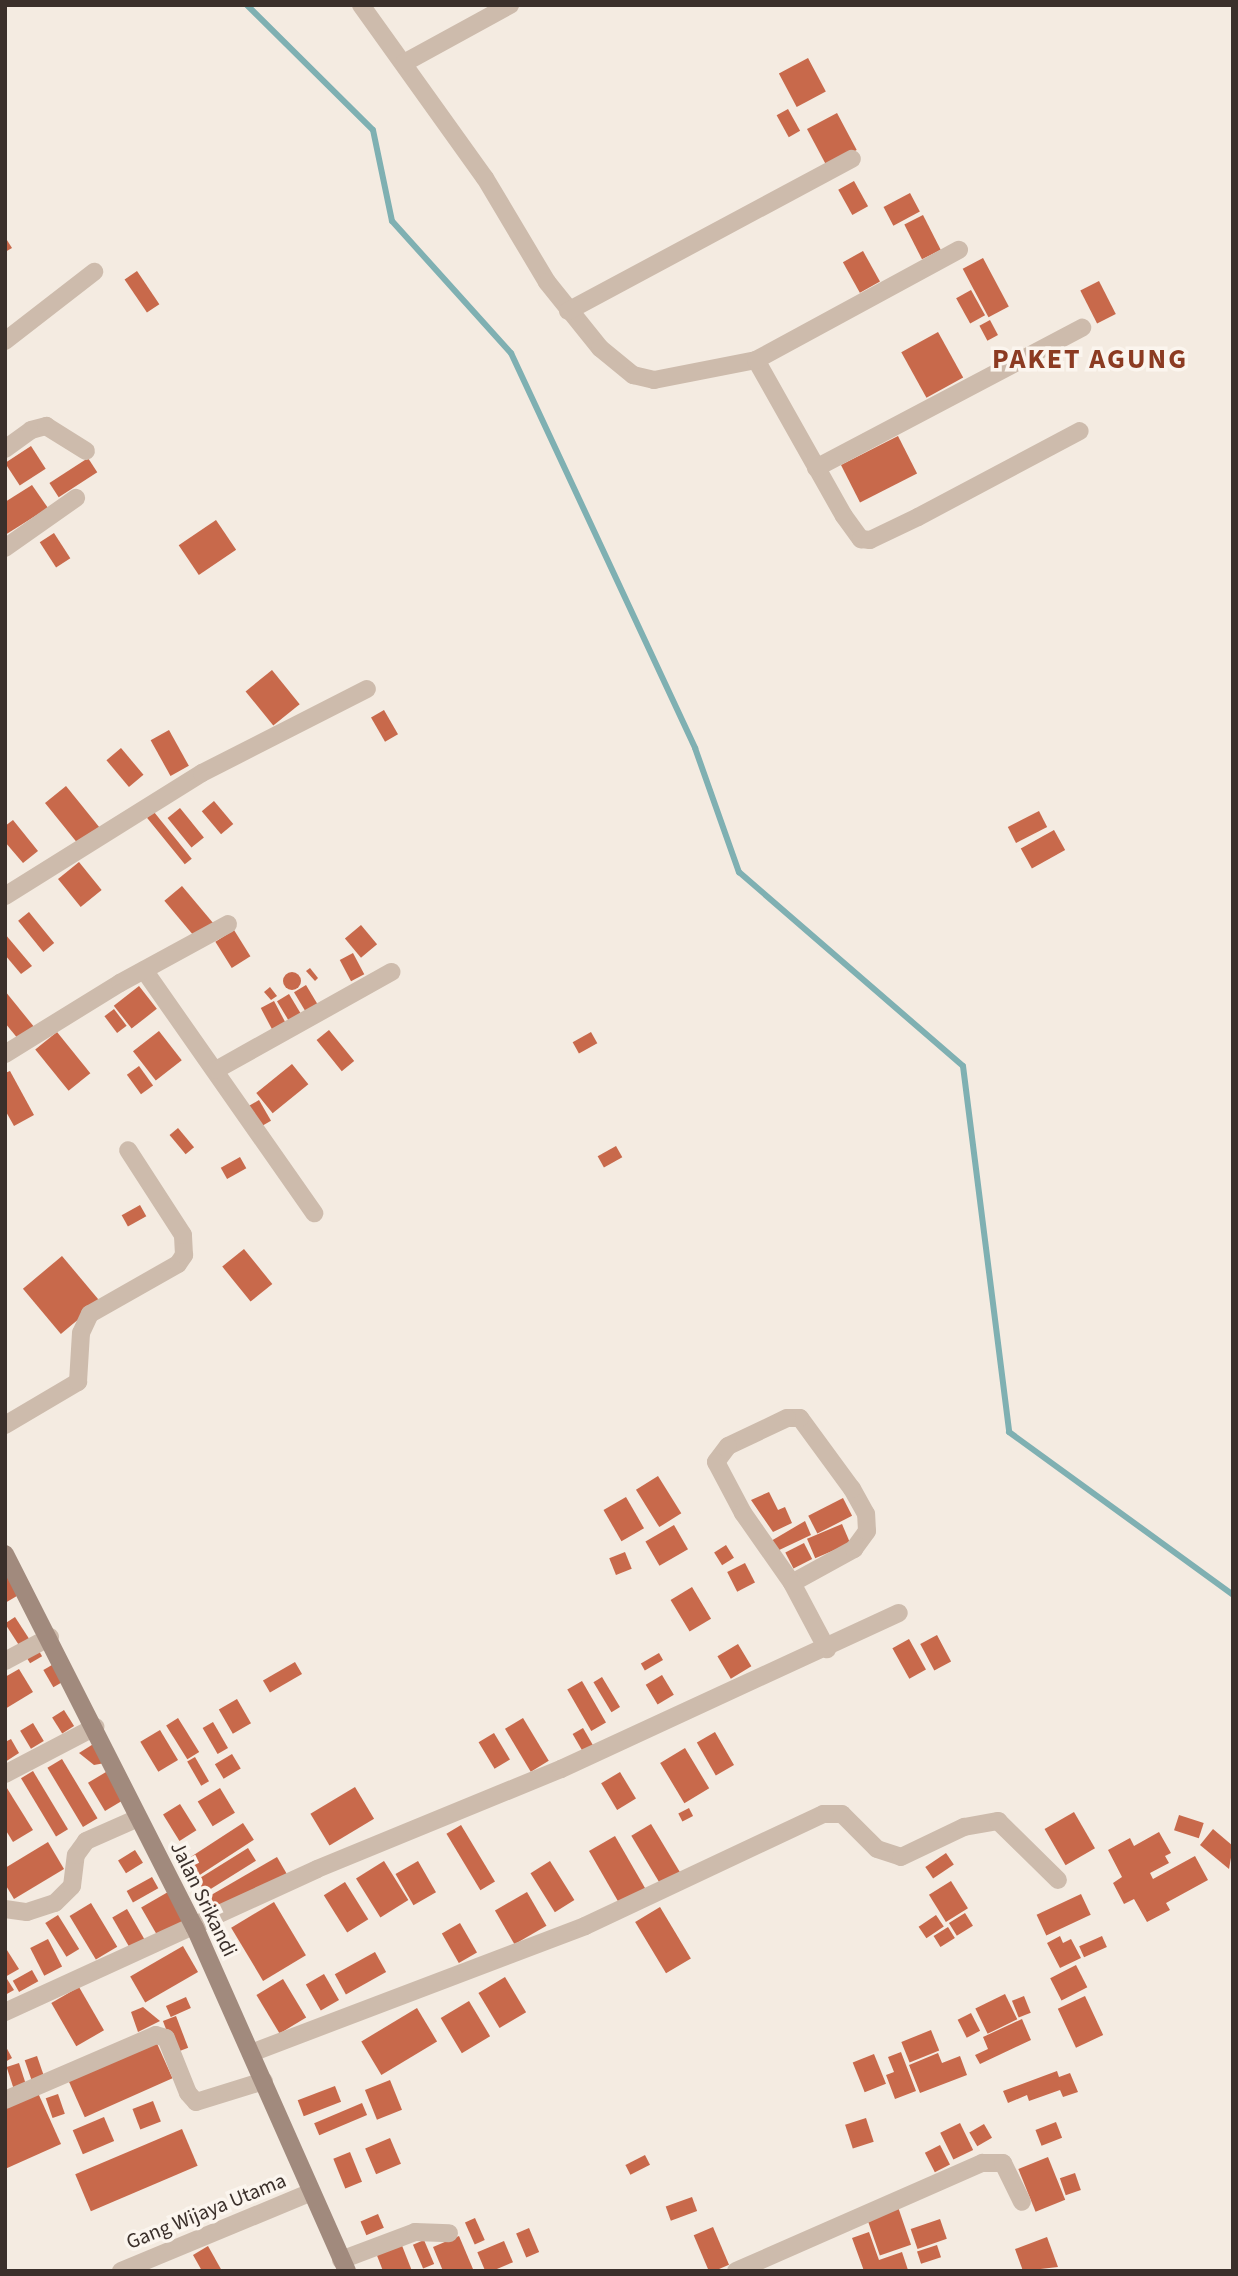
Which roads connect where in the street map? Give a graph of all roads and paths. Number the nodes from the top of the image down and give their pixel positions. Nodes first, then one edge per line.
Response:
1 (361, 5) edge
2 (510, 5) edge
3 (404, 63) junction
4 (852, 159) dead end
5 (959, 250) dead end
6 (94, 272) dead end
7 (568, 312) junction
8 (1082, 328) dead end
9 (5, 341) edge
10 (756, 360) junction
11 (1080, 431) dead end
12 (5, 449) edge
13 (86, 451) dead end
14 (816, 468) junction
15 (76, 498) dead end
16 (5, 548) edge
17 (367, 689) dead end
18 (5, 896) edge
19 (228, 924) dead end
20 (144, 970) junction
21 (391, 972) dead end
22 (5, 1054) edge
23 (216, 1070) junction
24 (128, 1150) dead end
25 (314, 1213) dead end
26 (5, 1425) edge
27 (5, 1554) edge
28 (792, 1584) junction
29 (900, 1613) dead end
30 (50, 1637) junction
31 (827, 1649) junction
32 (5, 1661) edge
33 (95, 1727) junction
34 (5, 1774) edge
35 (138, 1818) junction
36 (1058, 1880) dead end
37 (5, 1909) edge
38 (195, 1928) junction
39 (5, 2012) edge
40 (251, 2053) junction
41 (264, 2081) junction
42 (5, 2099) edge
43 (309, 2193) junction
44 (1022, 2202) dead end
45 (449, 2233) dead end
46 (344, 2265) edge
47 (121, 2271) edge
48 (736, 2271) edge

1 - 3 street
2 - 3 street
3 - 7 street
4 - 7 street
5 - 10 street
6 - 9 street
7 - 10 street
8 - 14 street
10 - 14 street
11 - 14 street
12 - 13 street
15 - 16 street
17 - 18 street
19 - 20 street
20 - 22 street
20 - 23 street
21 - 23 street
23 - 25 street
24 - 26 street
27 - 30 street, Jalan Srikandi
28 - 28 street
28 - 31 street
29 - 31 street
30 - 32 street
30 - 33 street, Jalan Srikandi
31 - 38 street
33 - 34 street
33 - 35 street, Jalan Srikandi
35 - 37 street
35 - 38 street, Jalan Srikandi
36 - 40 street
38 - 39 street
38 - 40 street, Jalan Srikandi
40 - 41 street, Jalan Srikandi
41 - 42 street
41 - 43 street, Jalan Srikandi
43 - 46 street, Jalan Srikandi
43 - 47 street, Gang Wijaya Utama
44 - 48 street
45 - 46 street

